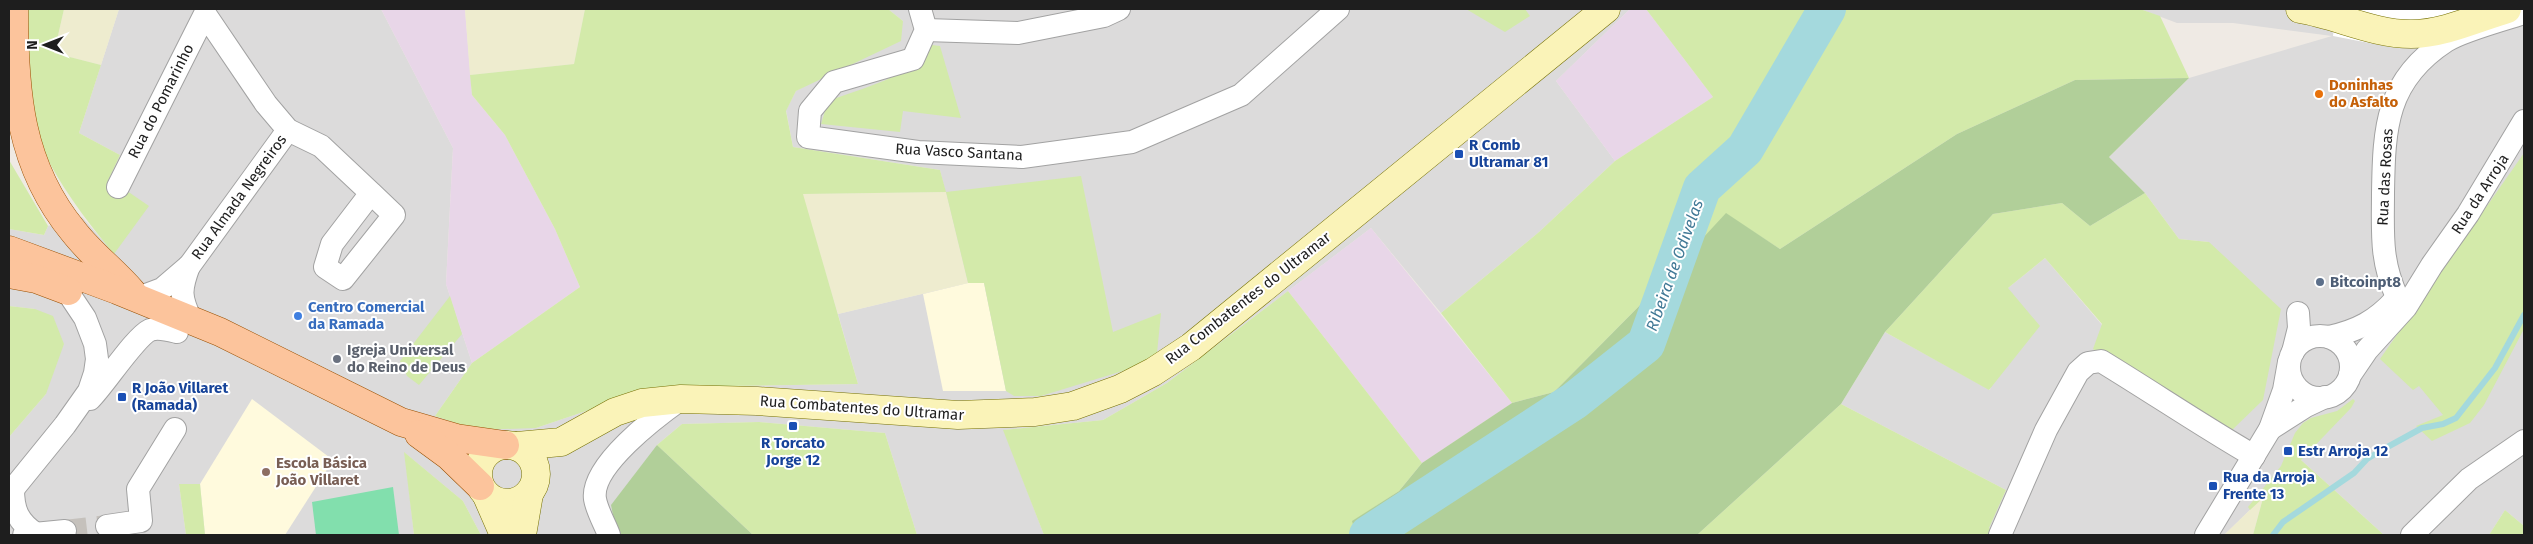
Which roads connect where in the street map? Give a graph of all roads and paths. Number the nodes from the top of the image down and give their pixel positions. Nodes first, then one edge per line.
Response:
1 (14, 9) edge
2 (1119, 9) edge
3 (1338, 9) edge
4 (1606, 9) edge
5 (2300, 9) edge
6 (2507, 9) edge
7 (208, 11) edge
8 (2524, 13) edge
9 (923, 19) edge
10 (2524, 121) edge
11 (288, 130) junction
12 (118, 187) dead end
13 (371, 193) dead end
14 (9, 250) edge
15 (190, 265) junction
16 (2432, 265) junction
17 (9, 274) edge
18 (67, 291) junction
19 (2397, 297) junction
20 (138, 298) junction
21 (184, 326) junction
22 (2324, 337) junction
23 (2291, 357) junction
24 (2350, 375) junction
25 (2325, 397) junction
26 (681, 398) junction
27 (401, 422) junction
28 (65, 425) junction
29 (2270, 428) junction
30 (175, 429) dead end
31 (2524, 441) edge
32 (561, 442) junction
33 (511, 445) junction
34 (2254, 456) junction
35 (531, 489) junction
36 (11, 491) edge
37 (484, 491) junction
38 (107, 526) tunnel mouth
39 (142, 528) edge
40 (65, 531) dead end
41 (2208, 534) edge
42 (30, 535) edge
43 (504, 535) edge
44 (522, 535) edge
45 (609, 535) edge
46 (2000, 535) edge
47 (2412, 535) edge

1 - 20 main road
2 - 9 street
3 - 9 street, Rua Vasco Santana
4 - 26 main road, Rua Combatentes do Ultramar
5 - 6 main road
7 - 11 street, Rua do Pomarinho
7 - 12 street, Rua do Pomarinho
8 - 19 street, Rua das Rosas
10 - 16 street, Rua da Arroja
11 - 13 street
11 - 15 street, Rua Almada Negreiros
14 - 20 main road
15 - 20 street, Rua Almada Negreiros
15 - 21 street, Rua Almada Negreiros
16 - 19 street, Rua da Arroja
16 - 24 street, Rua da Arroja
17 - 18 main road
18 - 21 main road
18 - 28 street
19 - 22 street, Rua da Arroja
20 - 21 main road
21 - 27 main road
21 - 28 street
22 - 23 street
22 - 23 street
22 - 24 street
23 - 25 street
23 - 29 street
24 - 25 street
25 - 29 street
26 - 32 main road, Rua Combatentes do Ultramar
26 - 45 street
27 - 33 main road
27 - 37 main road
28 - 36 street
29 - 34 street
30 - 39 street
31 - 47 street
32 - 33 main road, Rua Combatentes do Ultramar
32 - 35 main road, Rua Combatentes do Ultramar
33 - 35 main road
33 - 37 main road
34 - 41 street
34 - 46 street
35 - 37 main road
35 - 44 main road
36 - 42 street
37 - 43 main road
38 - 39 street
40 - 42 street

